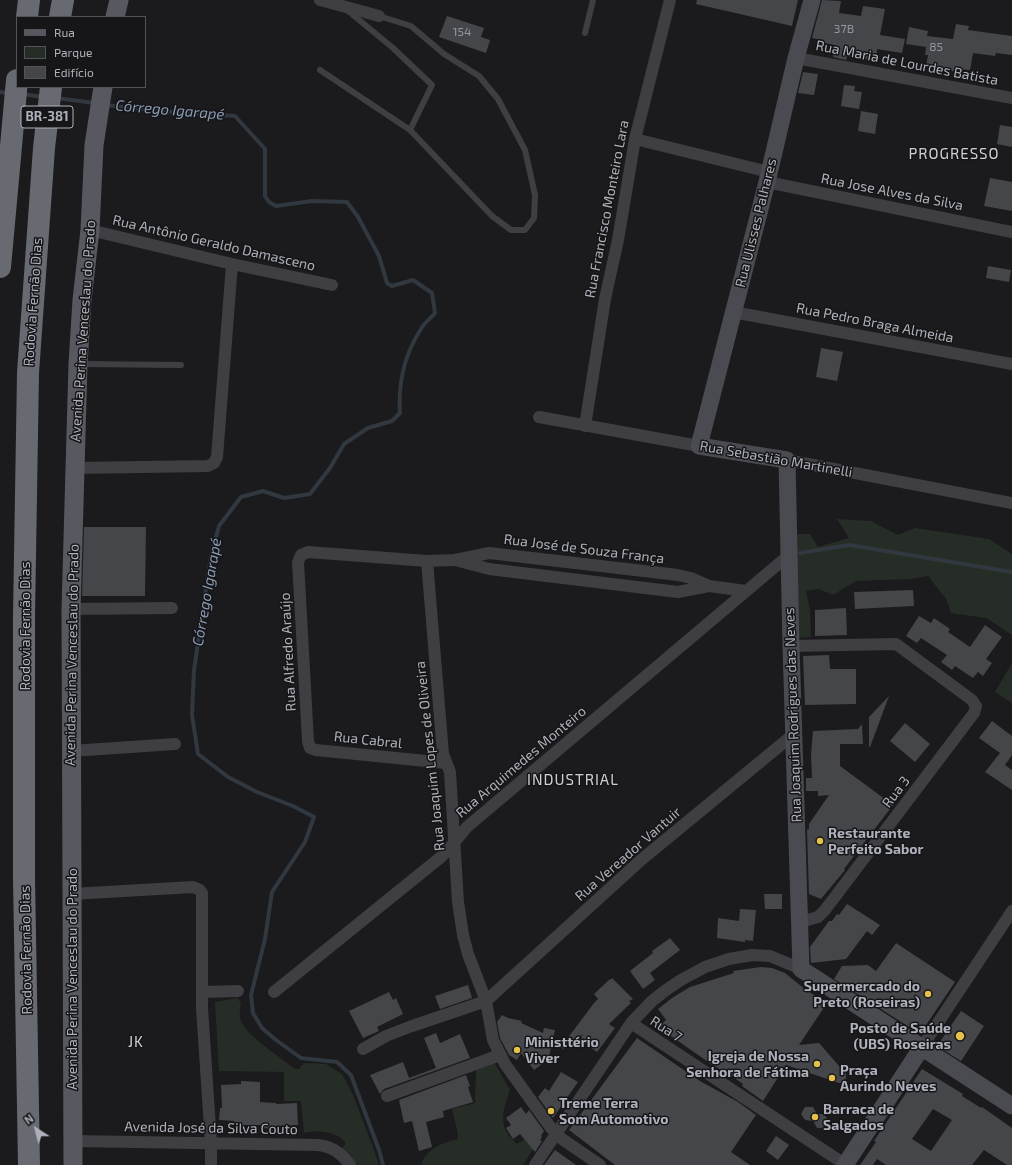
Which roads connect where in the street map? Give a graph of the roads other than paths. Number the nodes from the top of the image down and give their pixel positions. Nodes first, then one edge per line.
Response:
1 (29, 0) edge
2 (63, 0) edge
3 (119, 0) edge
4 (320, 0) edge
5 (593, 0) edge
6 (670, 0) edge
7 (812, 0) edge
8 (341, 6) junction
9 (27, 16) edge
10 (60, 16) edge
11 (115, 16) edge
12 (378, 16) joint
13 (585, 33) dead end
14 (796, 58) junction
15 (320, 70) dead end
16 (16, 88) edge
17 (51, 88) edge
18 (102, 95) edge
19 (1012, 98) edge
20 (410, 130) junction
21 (635, 139) junction
22 (768, 177) junction
23 (90, 230) junction
24 (1012, 232) edge
25 (232, 264) junction
26 (0, 267) edge
27 (332, 285) dead end
28 (733, 312) junction
29 (78, 364) junction
30 (1012, 364) edge
31 (181, 365) dead end
32 (539, 417) dead end
33 (585, 426) junction
34 (699, 446) junction
35 (787, 460) junction
36 (75, 468) junction
37 (1012, 503) edge
38 (789, 555) junction
39 (427, 561) junction
40 (746, 591) junction
41 (172, 608) dead end
42 (71, 609) junction
43 (791, 646) junction
44 (794, 734) junction
45 (175, 744) dead end
46 (310, 748) joint
47 (71, 751) junction
48 (446, 763) junction
49 (454, 842) junction
50 (72, 894) junction
51 (1012, 911) edge
52 (800, 922) junction
53 (800, 969) junction
54 (238, 991) dead end
55 (202, 992) junction
56 (274, 992) dead end
57 (486, 1001) junction
58 (631, 1023) junction
59 (922, 1047) junction
60 (364, 1049) dead end
61 (500, 1055) junction
62 (387, 1096) dead end
63 (1012, 1106) edge
64 (556, 1134) junction
65 (73, 1141) junction
66 (211, 1143) junction
67 (348, 1162) edge
68 (30, 1165) edge
69 (73, 1165) edge
70 (211, 1165) edge
71 (535, 1165) edge
72 (600, 1165) edge
73 (845, 1165) edge

1 - 9 highway
2 - 10 highway
3 - 11 main road
4 - 8 street
5 - 13 lane
6 - 21 street, Rua Francisco Monteiro Lara
7 - 14 street, Rua Ulisses Palhares
8 - 12 street
8 - 20 lane
12 - 20 lane
14 - 19 street, Rua Maria de Lourdes Batista
14 - 22 street, Rua Ulisses Palhares
15 - 20 lane
16 - 26 highway, BR-381
17 - 68 highway, Rodovia Fernão Dias / BR-381
18 - 23 main road, Avenida Perina Venceslau do Prado
21 - 22 street, Rua Jose Alves da Silva
21 - 33 street, Rua Francisco Monteiro Lara
22 - 24 street, Rua Jose Alves da Silva
22 - 28 street, Rua Ulisses Palhares
23 - 25 street, Rua Antônio Geraldo Damasceno
23 - 29 main road, Avenida Perina Venceslau do Prado
25 - 27 street, Rua Antônio Geraldo Damasceno
25 - 36 street
28 - 30 street, Rua Pedro Braga Almeida
28 - 34 street, Rua Ulisses Palhares
29 - 31 lane
29 - 36 main road, Avenida Perina Venceslau do Prado
32 - 33 street, Rua Sebastião Martinelli
33 - 34 street, Rua Sebastião Martinelli
34 - 35 street, Rua Sebastião Martinelli
35 - 37 street, Rua Sebastião Martinelli
35 - 38 street, Rua Joaquim Rodrigues das Neves
36 - 42 main road, Avenida Perina Venceslau do Prado
38 - 40 street, Rua Arquimedes Monteiro
38 - 43 street, Rua Joaquim Rodrigues das Neves
39 - 40 street
39 - 46 street, Rua Alfredo Araújo
39 - 48 street, Rua Joaquim Lopes de Oliveira
40 - 49 street, Rua Arquimedes Monteiro
41 - 42 street
42 - 47 main road, Avenida Perina Venceslau do Prado
43 - 44 street, Rua Joaquim Rodrigues das Neves
43 - 52 street, Rua 3
44 - 52 street, Rua Joaquim Rodrigues das Neves
44 - 57 street, Rua Vereador Vantuir
45 - 47 street
46 - 48 street, Rua Cabral
47 - 50 main road, Avenida Perina Venceslau do Prado
48 - 49 street, Rua Joaquim Lopes de Oliveira
49 - 56 street, Rua Arquimedes Monteiro
49 - 57 street, Rua Joaquim Lopes de Oliveira
50 - 55 street
50 - 65 main road, Avenida Perina Venceslau do Prado
51 - 59 street
52 - 53 street, Rua Joaquim Rodrigues das Neves
53 - 58 street
53 - 59 street
54 - 55 street
55 - 66 street
57 - 60 street
57 - 61 street, Rua Joaquim Lopes de Oliveira
58 - 64 street
58 - 73 street, Rua 7
59 - 63 street
59 - 73 street
61 - 62 street
61 - 64 street, Rua Joaquim Lopes de Oliveira
64 - 71 street
64 - 72 street, Rua Joaquim Lopes de Oliveira
65 - 66 street, Avenida José da Silva Couto
65 - 69 main road, Avenida Perina Venceslau do Prado
66 - 67 street, Avenida José da Silva Couto
66 - 70 street

